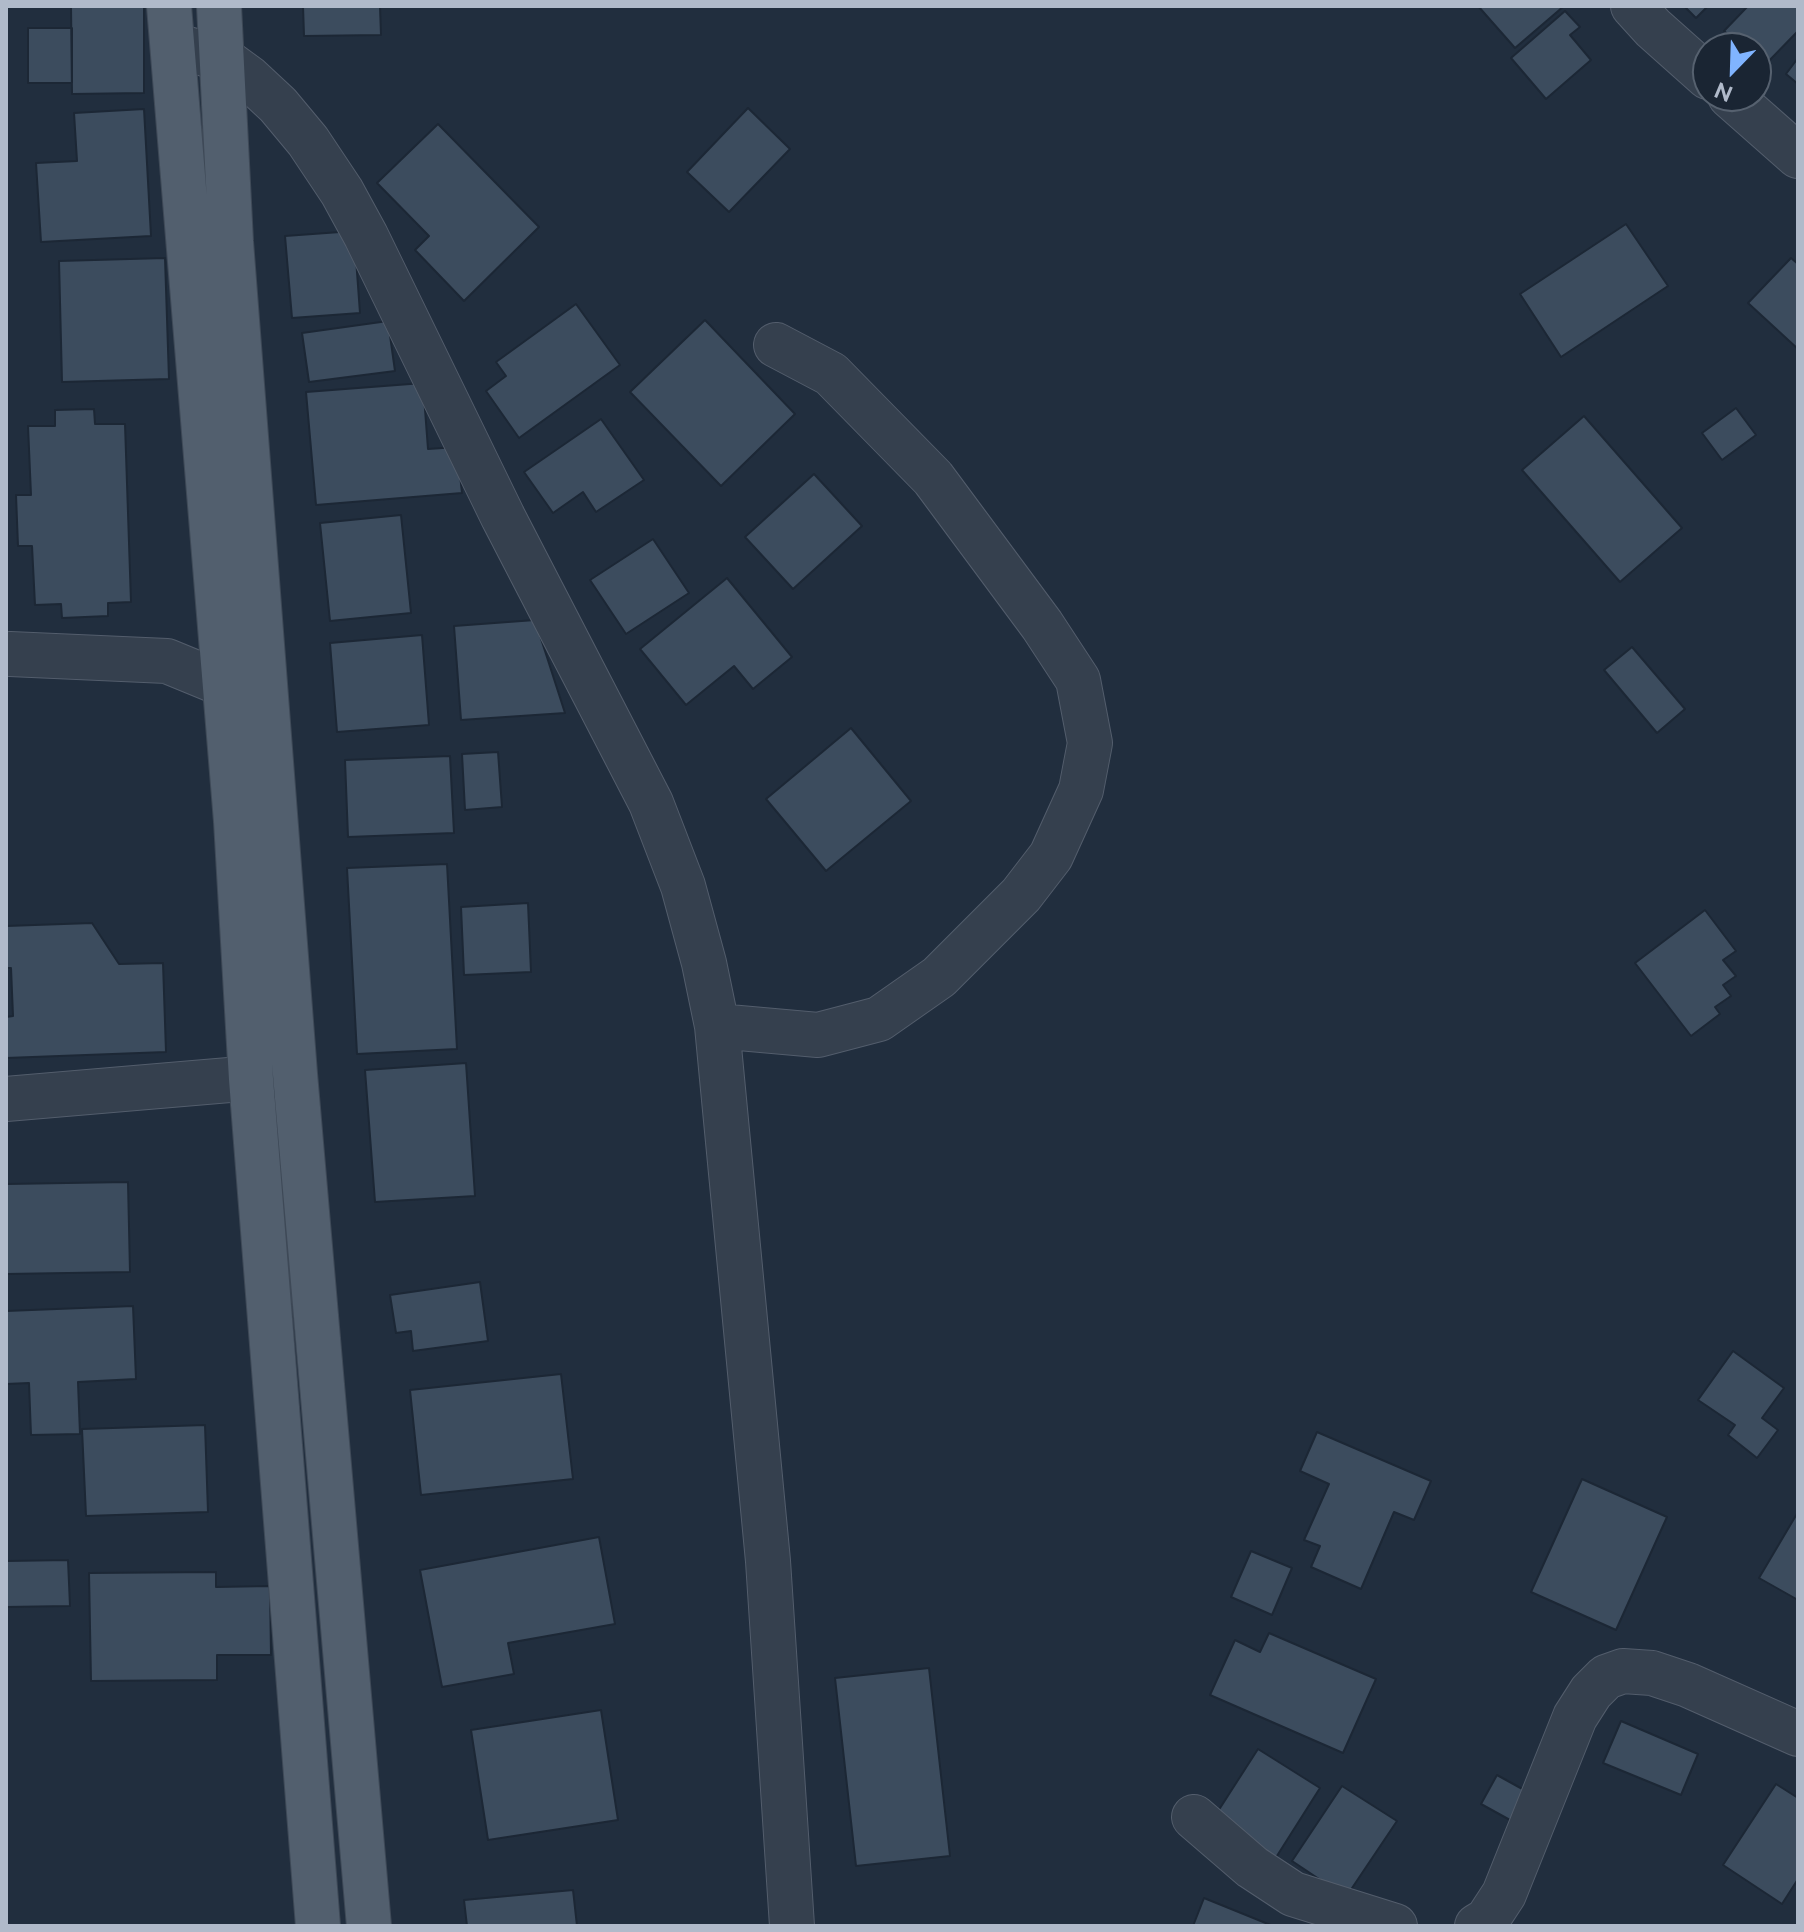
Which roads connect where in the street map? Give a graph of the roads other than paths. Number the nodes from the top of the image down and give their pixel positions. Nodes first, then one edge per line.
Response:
1 (219, 6) edge
2 (1633, 6) edge
3 (171, 25) edge
4 (223, 59) junction
5 (1692, 63) edge
6 (1748, 112) edge
7 (1798, 156) edge
8 (776, 345) dead end
9 (10, 654) dead end
10 (223, 683) junction
11 (266, 702) junction
12 (717, 1026) junction
13 (295, 1074) junction
14 (251, 1079) junction
15 (6, 1099) edge
16 (277, 1392) junction
17 (323, 1392) junction
18 (1798, 1734) edge
19 (1194, 1817) dead end
20 (318, 1926) edge
21 (369, 1926) edge
22 (792, 1926) edge
23 (1395, 1926) edge
24 (1477, 1926) edge

1 - 4 main road
2 - 5 street
3 - 4 street
3 - 10 main road
4 - 11 main road
4 - 12 street
6 - 7 street
8 - 12 street
9 - 10 street
10 - 11 street
10 - 14 main road
11 - 13 main road
12 - 22 street
13 - 14 street
13 - 17 main road
14 - 15 street
14 - 16 main road
16 - 17 main road
16 - 20 main road
17 - 21 main road
18 - 24 street
19 - 23 street

